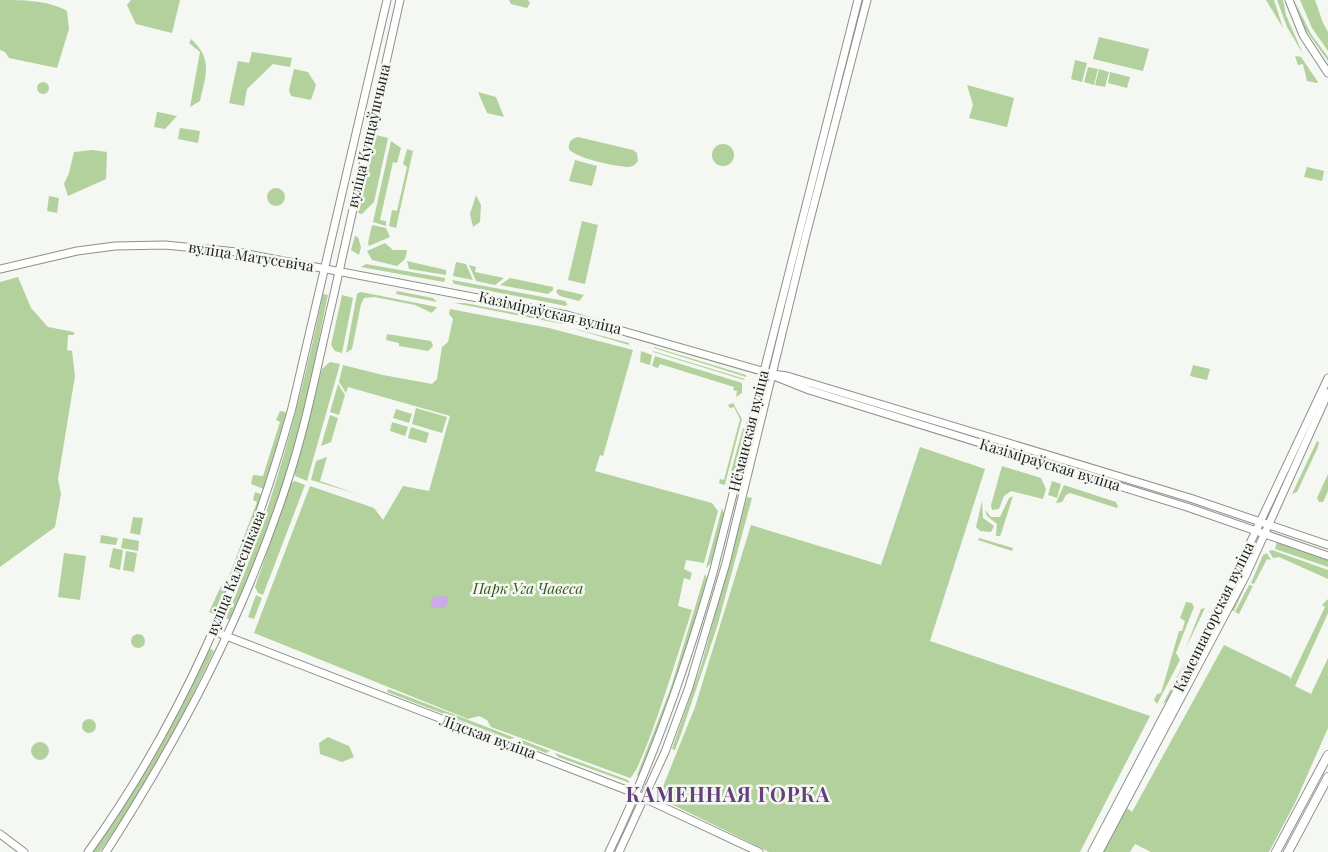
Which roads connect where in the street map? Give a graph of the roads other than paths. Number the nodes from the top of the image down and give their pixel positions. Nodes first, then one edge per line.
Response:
1 (387, 0) edge
2 (400, 0) edge
3 (858, 0) edge
4 (867, 0) edge
5 (1289, 0) edge
6 (1328, 73) edge
7 (324, 269) junction
8 (0, 270) edge
9 (339, 271) junction
10 (763, 372) junction
11 (772, 374) junction
12 (1328, 378) edge
13 (1328, 393) edge
14 (730, 506) junction
15 (740, 508) junction
16 (1266, 523) junction
17 (1257, 531) junction
18 (1265, 533) junction
19 (1328, 545) edge
20 (1328, 556) edge
21 (213, 631) junction
22 (228, 638) junction
23 (1328, 755) edge
24 (1328, 777) edge
25 (636, 794) junction
26 (645, 798) junction
27 (0, 834) edge
28 (24, 852) edge
29 (88, 852) edge
30 (106, 852) edge
31 (609, 852) edge
32 (619, 852) edge
33 (759, 852) edge
34 (1092, 852) edge
35 (1099, 852) edge
36 (1276, 852) edge
37 (1288, 852) edge

1 - 7 main road, вуліца Кунцаўшчына
2 - 9 main road, вуліца Кунцаўшчына
3 - 10 main road, Нёманская вуліца
4 - 11 main road, Нёманская вуліца
5 - 6 main road
7 - 8 main road, вуліца Матусевіча
7 - 9 main road, Казіміраўская вуліца
7 - 21 main road, вуліца Калеснікава
9 - 10 main road, Казіміраўская вуліца
9 - 22 main road, вуліца Калеснікава
10 - 11 main road, Казіміраўская вуліца
10 - 14 main road, Нёманская вуліца
11 - 15 main road, Нёманская вуліца
11 - 16 main road, Казіміраўская вуліца
11 - 17 main road, Казіміраўская вуліца
12 - 16 main road, Каменнагорская вуліца
13 - 16 main road, Каменнагорская вуліца
14 - 15 main road
14 - 25 main road, Нёманская вуліца
15 - 26 main road, Нёманская вуліца
16 - 17 main road, Каменнагорская вуліца
16 - 18 main road, Каменнагорская вуліца
16 - 19 main road, Казіміраўская вуліца
17 - 18 main road, Казіміраўская вуліца
17 - 34 main road, Каменнагорская вуліца
18 - 20 main road, Казіміраўская вуліца
18 - 35 main road, Каменнагорская вуліца
21 - 22 main road, Лідская вуліца
21 - 29 main road, вуліца Калеснікава
22 - 25 main road, Лідская вуліца
22 - 30 main road, вуліца Калеснікава
23 - 36 highway
24 - 37 highway
25 - 26 main road, Лідская вуліца
25 - 31 main road, Нёманская вуліца
26 - 32 main road, Нёманская вуліца
26 - 33 main road, Лідская вуліца
27 - 28 main road

